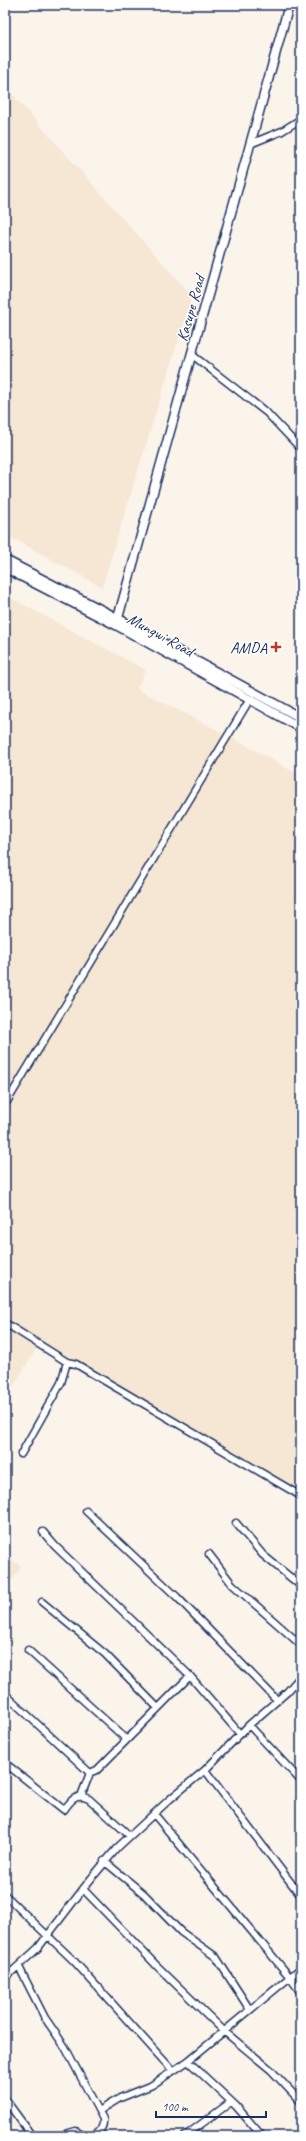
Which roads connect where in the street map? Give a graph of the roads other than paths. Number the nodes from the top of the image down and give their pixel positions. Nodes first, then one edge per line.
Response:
1 (288, 5) edge
2 (301, 120) edge
3 (250, 144) junction
4 (191, 354) junction
5 (301, 449) edge
6 (5, 560) edge
7 (5, 568) edge
8 (116, 621) junction
9 (250, 699) junction
10 (301, 718) edge
11 (301, 728) edge
12 (5, 1105) edge
13 (5, 1323) edge
14 (67, 1362) junction
15 (21, 1454) dead end
16 (301, 1496) edge
17 (86, 1511) dead end
18 (236, 1523) dead end
19 (42, 1532) dead end
20 (209, 1554) dead end
21 (301, 1586) edge
22 (42, 1602) dead end
23 (301, 1645) edge
24 (28, 1650) dead end
25 (190, 1676) junction
26 (301, 1676) edge
27 (296, 1682) junction
28 (301, 1688) edge
29 (5, 1694) edge
30 (277, 1700) junction
31 (157, 1707) junction
32 (249, 1725) junction
33 (240, 1734) junction
34 (126, 1739) junction
35 (5, 1763) edge
36 (205, 1770) junction
37 (90, 1773) junction
38 (301, 1782) edge
39 (81, 1796) junction
40 (154, 1814) junction
41 (130, 1836) junction
42 (104, 1861) junction
43 (83, 1889) junction
44 (5, 1895) edge
45 (301, 1896) edge
46 (49, 1936) junction
47 (19, 1967) junction
48 (301, 1968) edge
49 (290, 1976) junction
50 (5, 1978) edge
51 (301, 1993) edge
52 (250, 2010) junction
53 (225, 2032) junction
54 (188, 2061) junction
55 (173, 2072) junction
56 (5, 2099) edge
57 (231, 2102) junction
58 (301, 2102) edge
59 (99, 2111) junction
60 (32, 2136) edge
61 (58, 2136) edge
62 (84, 2136) edge
63 (92, 2136) edge
64 (185, 2136) edge
65 (262, 2136) edge

1 - 3 main road, Kasupe Road
2 - 3 street
3 - 4 main road, Kasupe Road
4 - 5 street
4 - 8 main road, Kasupe Road
6 - 8 main road, Mungwi Road
7 - 8 main road, Mungwi Road
8 - 9 main road, Mungwi Road
8 - 10 main road, Mungwi Road
9 - 11 main road, Mungwi Road
9 - 12 street
13 - 14 street
14 - 15 street
14 - 16 street
17 - 30 street
18 - 21 street
19 - 25 street
20 - 23 street
22 - 31 street
24 - 34 street
25 - 31 street
25 - 33 street
26 - 27 street
27 - 28 street
27 - 30 street
29 - 37 street
30 - 32 street
31 - 34 street
32 - 33 street
32 - 38 street
33 - 36 street
34 - 37 street
35 - 39 street
36 - 40 street
36 - 45 street
37 - 39 street
39 - 41 street
40 - 41 street
40 - 49 street
41 - 42 street
42 - 43 street
42 - 52 street
43 - 46 street
43 - 53 street
44 - 46 street
46 - 47 street
46 - 55 street
47 - 50 street
47 - 59 street
48 - 49 street
49 - 51 street
49 - 52 street
52 - 53 street
53 - 54 street
53 - 58 street
54 - 55 street
54 - 57 street
55 - 59 street
56 - 60 street
57 - 64 street
57 - 65 street
59 - 63 street
61 - 62 street

